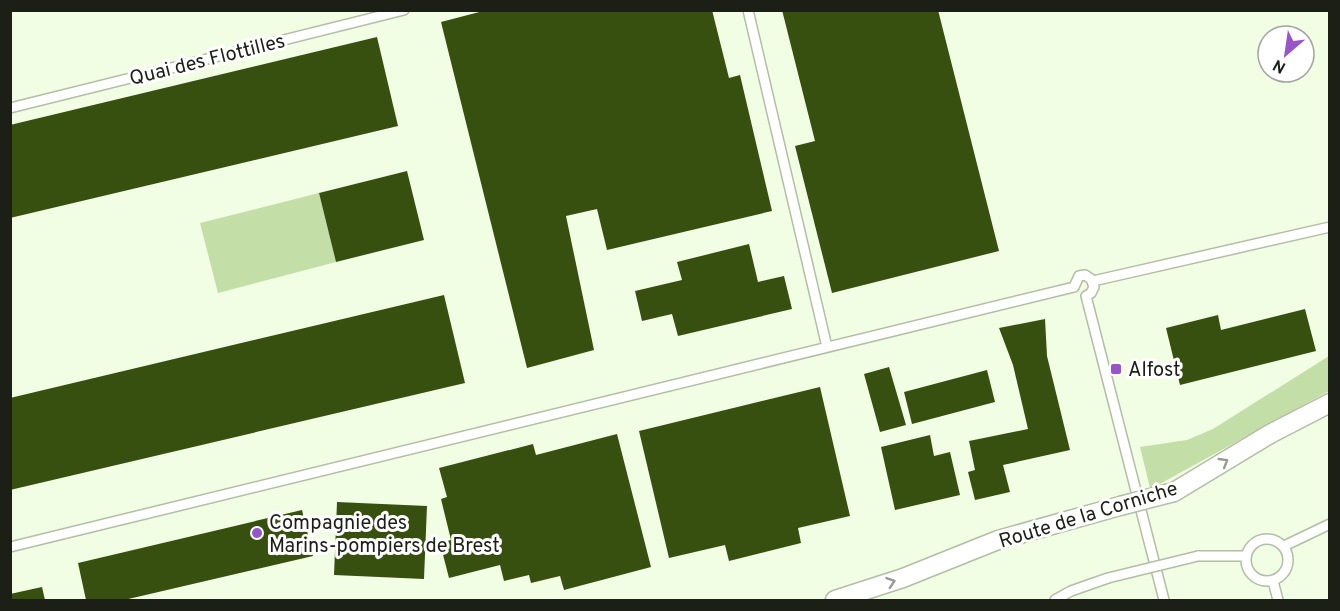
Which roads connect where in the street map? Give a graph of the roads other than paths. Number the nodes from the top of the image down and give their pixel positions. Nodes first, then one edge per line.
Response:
1 (404, 10) edge
2 (748, 10) edge
3 (10, 108) edge
4 (1329, 227) edge
5 (1093, 282) junction
6 (1074, 286) junction
7 (1086, 296) junction
8 (827, 347) junction
9 (1329, 403) edge
10 (1329, 524) edge
11 (1284, 546) junction
12 (10, 547) edge
13 (1246, 556) junction
14 (1272, 581) junction
15 (835, 600) edge
16 (1055, 600) edge
17 (1164, 600) edge
18 (1278, 600) edge

1 - 3 lane, Quai des Flottilles
2 - 8 lane
4 - 5 lane
5 - 6 lane
5 - 7 lane
6 - 7 lane
6 - 8 lane
7 - 17 lane
8 - 12 lane
15 -> 9 street, Route de la Corniche, bridge
10 - 11 lane
11 - 13 lane
11 - 14 lane
13 - 14 lane
13 - 16 lane, bridge
14 - 18 lane

